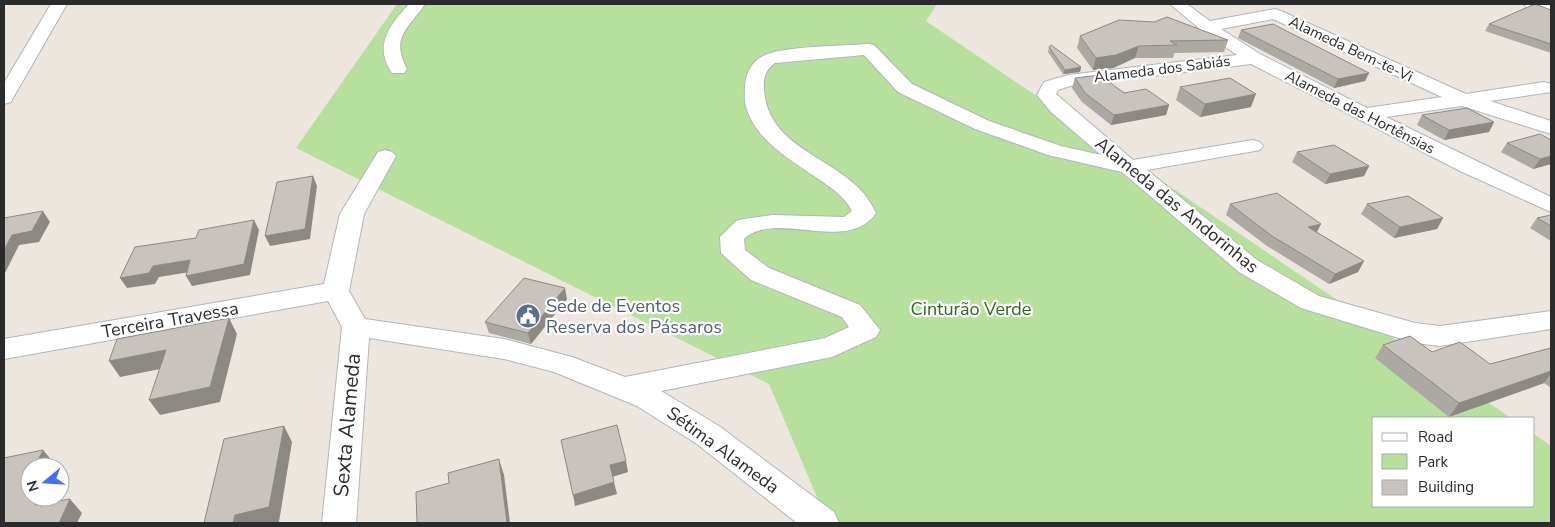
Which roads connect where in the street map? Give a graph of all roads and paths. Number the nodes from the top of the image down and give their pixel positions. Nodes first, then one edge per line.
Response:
1 (59, 4) edge
2 (417, 4) edge
3 (1178, 4) edge
4 (1532, 4) edge
5 (1551, 12) edge
6 (1207, 27) junction
7 (1254, 58) junction
8 (398, 69) dead end
9 (1544, 88) dead end
10 (1046, 95) joint
11 (4, 98) edge
12 (1464, 100) junction
13 (1364, 114) junction
14 (1551, 128) edge
15 (1253, 146) dead end
16 (385, 156) dead end
17 (1129, 167) junction
18 (1551, 205) edge
19 (336, 291) junction
20 (1551, 320) edge
21 (356, 328) junction
22 (4, 349) edge
23 (624, 388) junction
24 (339, 523) edge
25 (822, 523) edge

1 - 11 street
2 - 8 street
3 - 6 street, Alameda das Hortênsias
4 - 5 street
6 - 7 street, Alameda das Hortênsias
6 - 12 street, Alameda Bem-te-Vi
7 - 10 street, Alameda dos Sabiás
7 - 13 street, Alameda das Hortênsias
9 - 12 street
10 - 17 street, Alameda das Andorinhas
12 - 13 street
12 - 14 street
13 - 18 street, Alameda das Hortênsias
15 - 17 street
16 - 19 street
17 - 20 street, Alameda das Andorinhas
17 - 23 street
19 - 21 street
19 - 22 street, Terceira Travessa
21 - 23 street, Sétima Alameda
21 - 24 street, Sexta Alameda
23 - 25 street, Sétima Alameda

